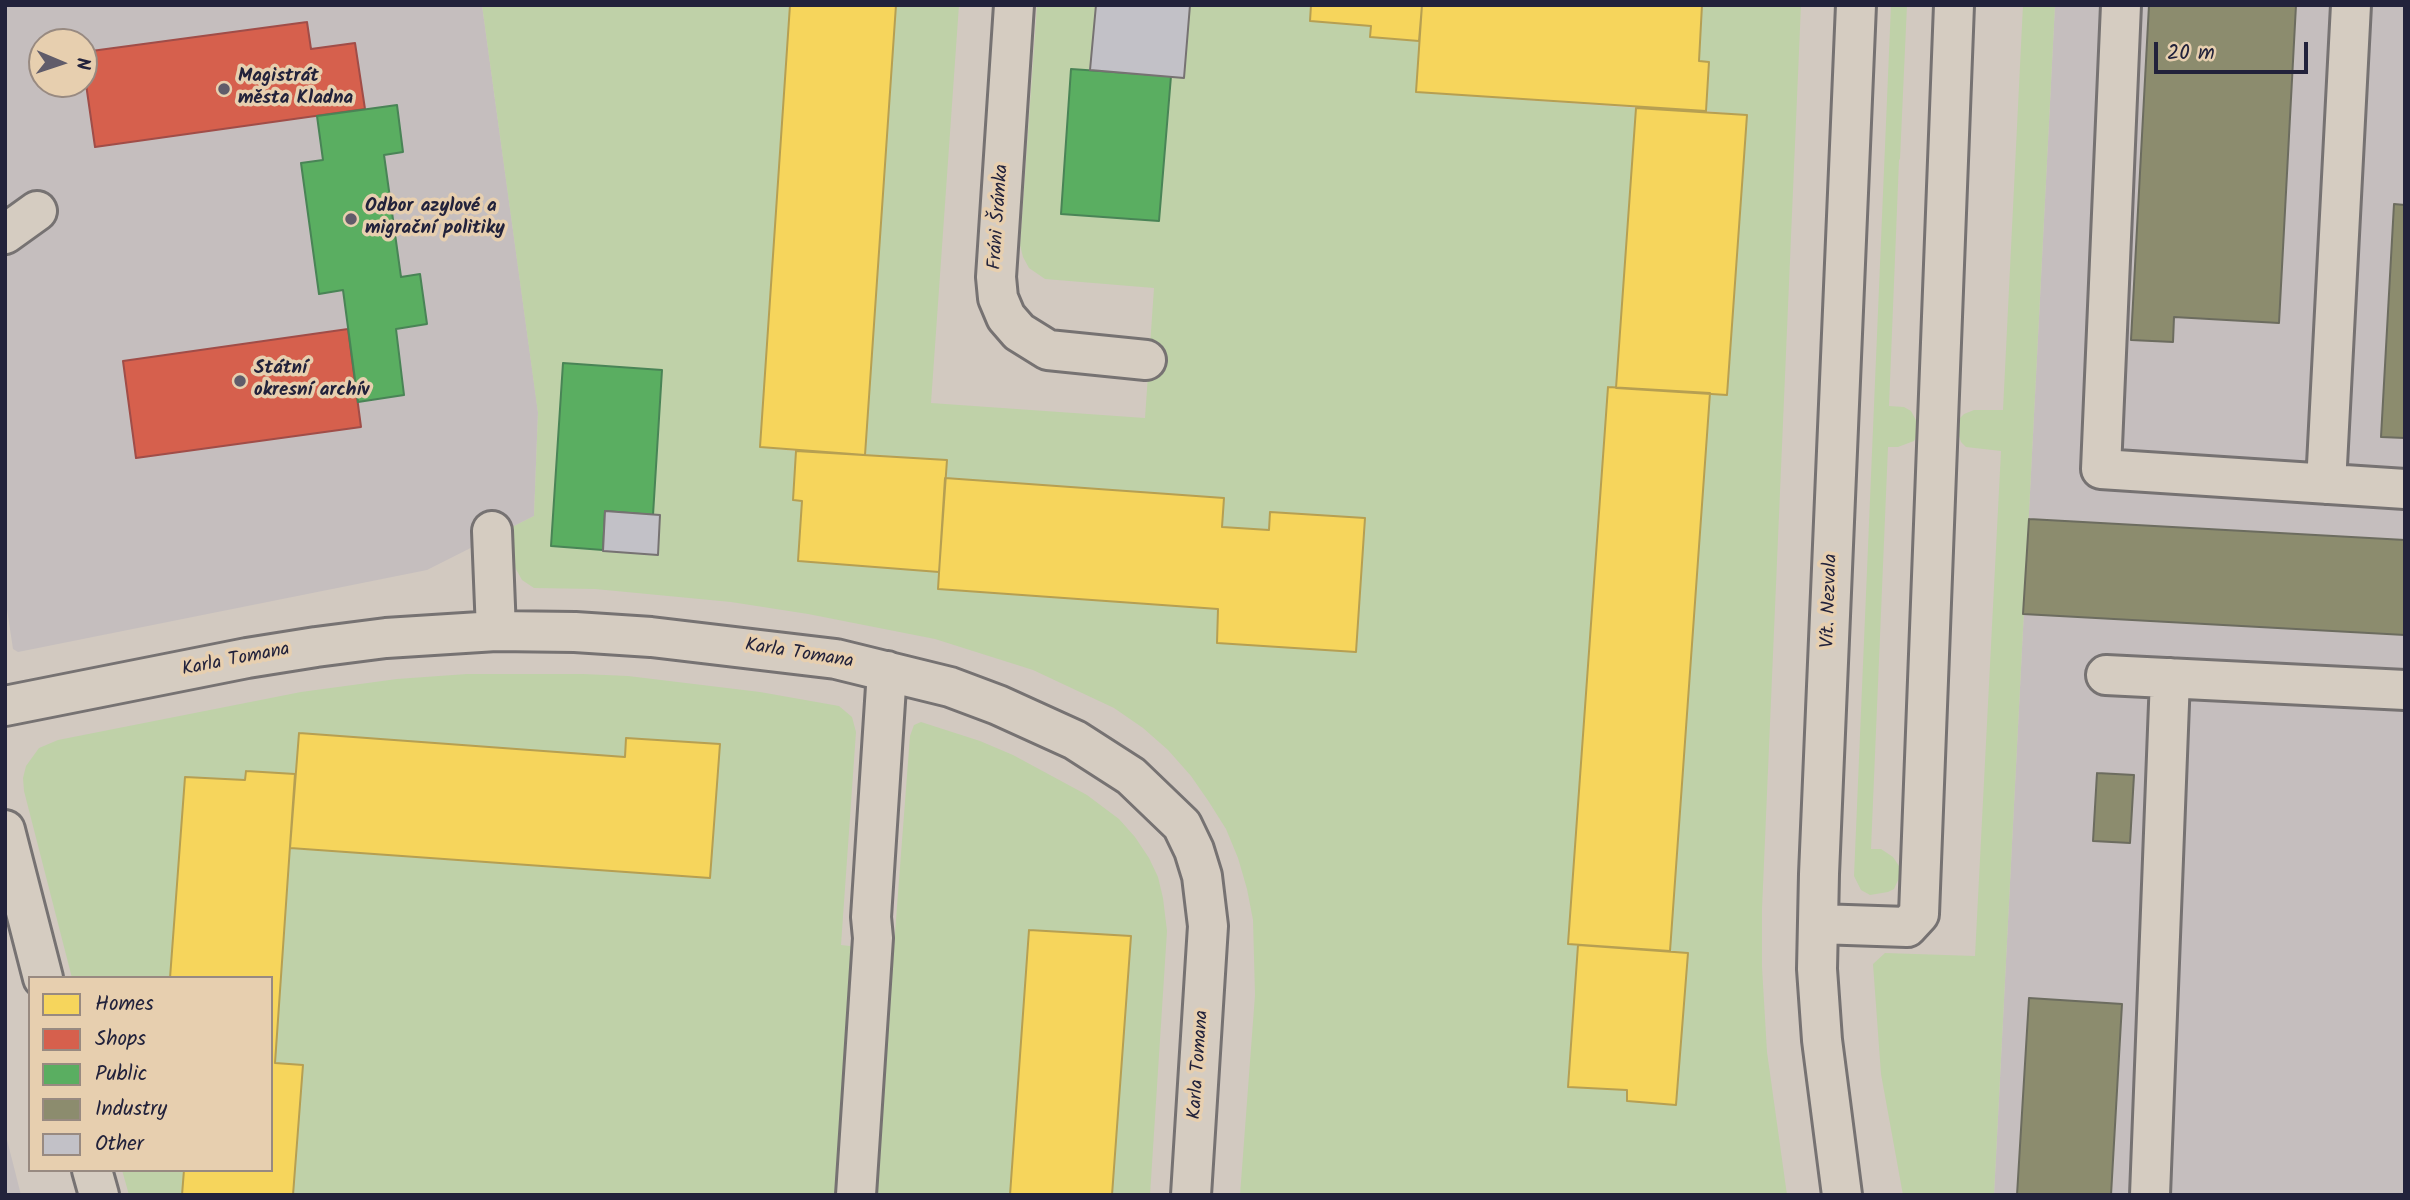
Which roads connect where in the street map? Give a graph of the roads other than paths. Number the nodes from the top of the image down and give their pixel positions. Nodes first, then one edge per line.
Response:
1 (1014, 5) edge
2 (1856, 5) edge
3 (1954, 5) edge
4 (2121, 5) edge
5 (2351, 5) edge
6 (37, 211) dead end
7 (5, 234) edge
8 (1146, 360) dead end
9 (2326, 484) junction
10 (2405, 489) edge
11 (492, 531) dead end
12 (496, 631) junction
13 (887, 671) junction
14 (2106, 675) dead end
15 (2170, 678) junction
16 (2405, 690) edge
17 (5, 706) edge
18 (5, 830) edge
19 (1818, 924) junction
20 (42, 976) edge
21 (93, 1172) edge
22 (99, 1195) edge
23 (856, 1195) edge
24 (1191, 1195) edge
25 (1842, 1195) edge
26 (2150, 1195) edge

1 - 8 street, Fráni Šrámka
2 - 19 street, Vít. Nezvala
3 - 19 street
4 - 9 street
5 - 9 street
6 - 7 street
9 - 10 street
11 - 12 street
12 - 13 street, Karla Tomana
12 - 17 street, Karla Tomana
13 - 23 street
13 - 24 street, Karla Tomana
14 - 15 street
15 - 16 street
15 - 26 street
18 - 20 street
19 - 25 street, Vít. Nezvala
21 - 22 street

